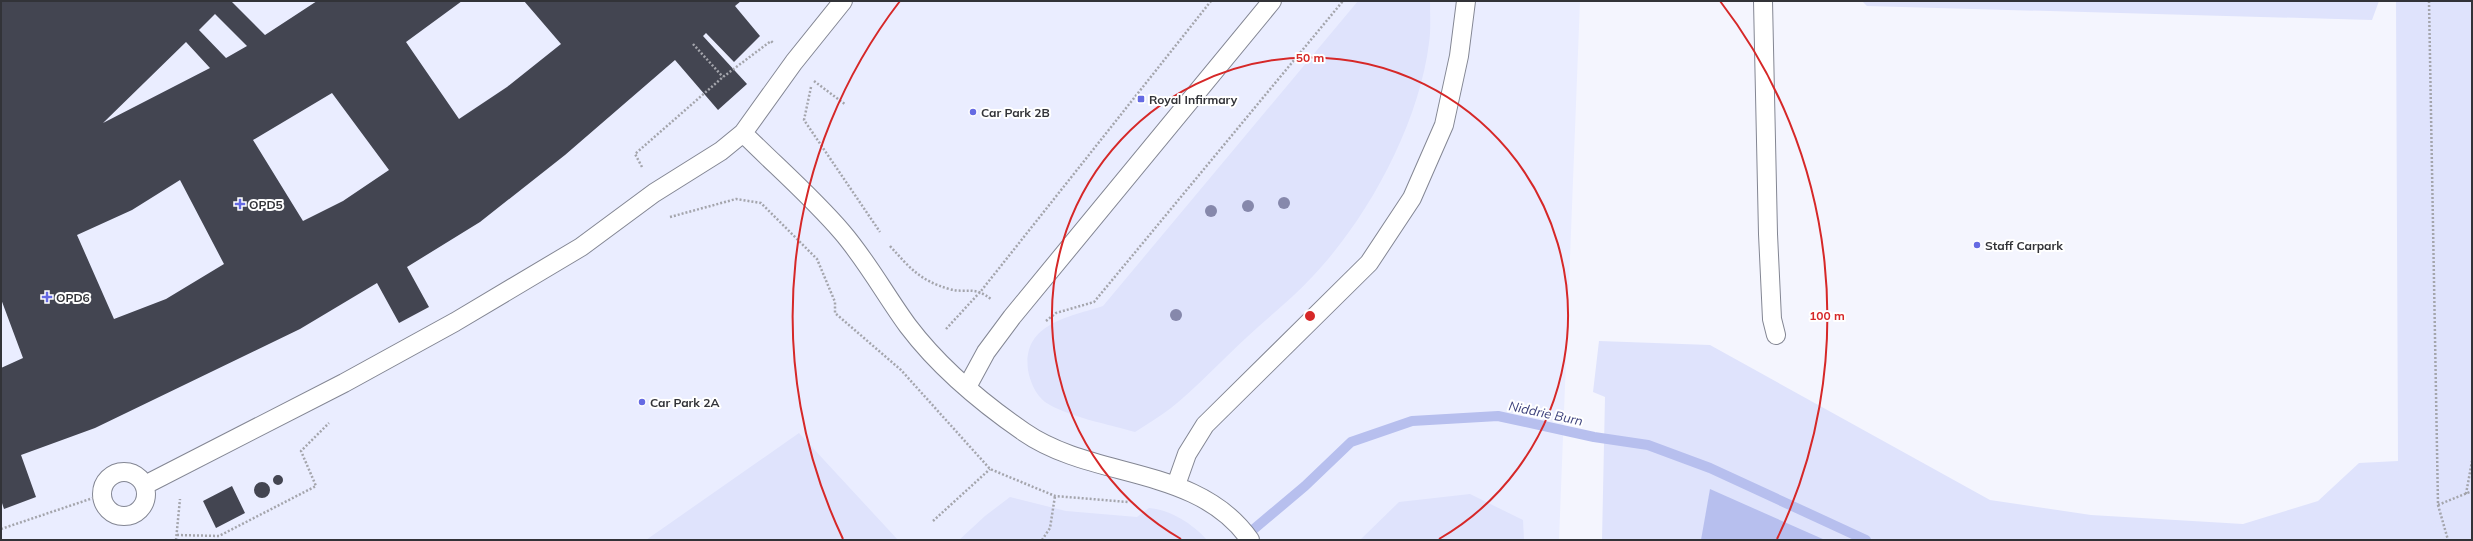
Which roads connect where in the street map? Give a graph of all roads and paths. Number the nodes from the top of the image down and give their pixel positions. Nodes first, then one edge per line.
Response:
1 (843, 1) edge
2 (1211, 1) edge
3 (1272, 1) edge
4 (1343, 1) edge
5 (1466, 1) edge
6 (1763, 1) edge
7 (2429, 2) edge
8 (693, 44) dead end
9 (794, 62) junction
10 (723, 77) junction
11 (846, 105) dead end
12 (743, 133) junction
13 (654, 193) junction
14 (880, 233) dead end
15 (885, 239) dead end
16 (981, 291) junction
17 (1012, 317) junction
18 (1776, 335) dead end
19 (967, 387) junction
20 (334, 418) dead end
21 (2472, 461) edge
22 (182, 468) junction
23 (990, 469) junction
24 (144, 485) junction
25 (1176, 485) junction
26 (2472, 491) edge
27 (2466, 494) junction
28 (102, 495) junction
29 (1055, 496) junction
30 (1134, 502) dead end
31 (2438, 504) junction
32 (932, 521) dead end
33 (1, 529) edge
34 (178, 535) junction
35 (176, 540) edge
36 (1042, 540) edge
37 (1250, 540) edge
38 (2448, 540) edge

1 - 9 lane
2 - 16 path
3 - 17 lane
4 - 17 path
5 - 25 lane
6 - 18 lane
7 - 31 path
8 - 10 path
9 - 10 path
9 - 12 lane
10 - 13 path
11 - 14 path
12 - 13 lane
12 - 19 lane
13 - 22 lane
13 - 23 path
15 - 16 path
16 - 17 path
17 - 19 lane
19 - 25 lane
20 - 34 path
21 - 27 path
22 - 24 lane
22 - 34 path
23 - 29 path
23 - 32 path
24 - 28 lane
24 - 28 lane
25 - 37 lane
26 - 27 path
27 - 31 path
28 - 33 path
29 - 30 path
29 - 36 path
31 - 38 path
34 - 35 path

